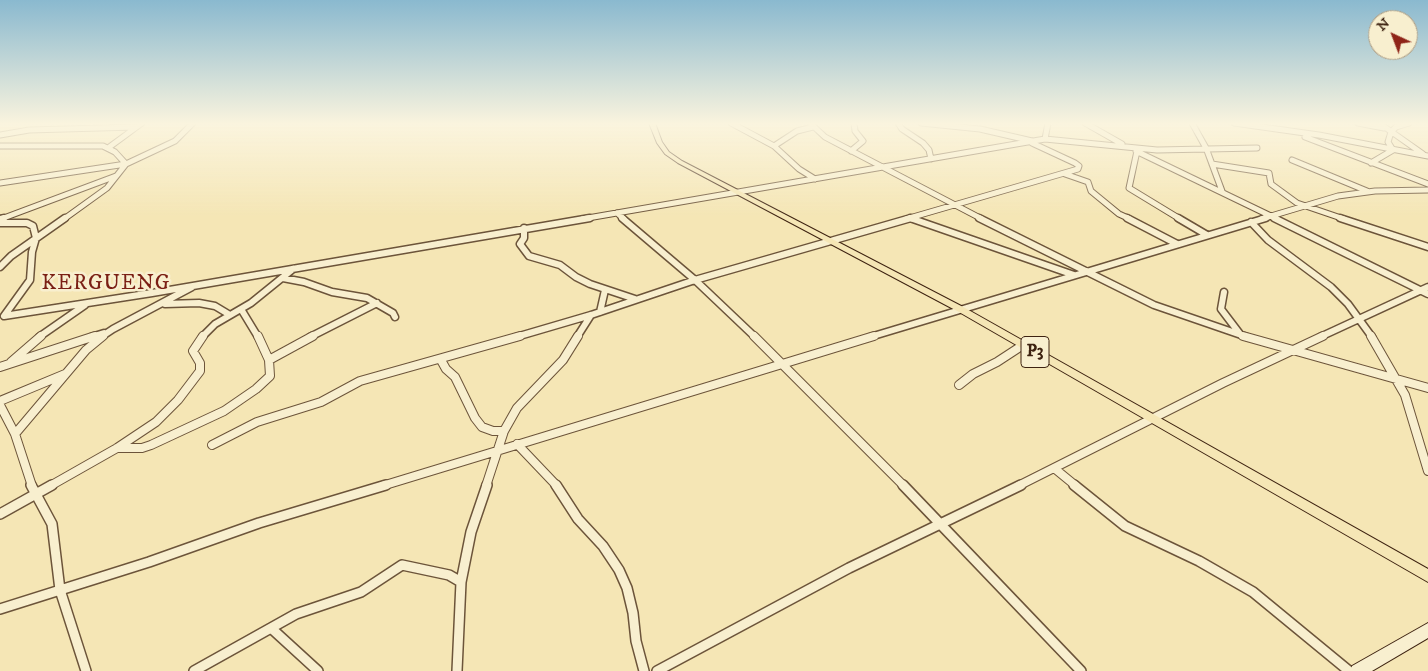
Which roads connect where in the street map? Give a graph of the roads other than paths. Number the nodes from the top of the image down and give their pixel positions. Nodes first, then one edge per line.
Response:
1 (115, 154) edge
2 (150, 154) edge
3 (670, 154) edge
4 (783, 154) edge
5 (859, 154) edge
6 (930, 154) edge
7 (959, 154) edge
8 (1058, 154) edge
9 (1136, 154) edge
10 (1144, 154) edge
11 (1208, 154) edge
12 (1351, 154) edge
13 (1388, 154) edge
14 (931, 159) junction
15 (1292, 160) dead end
16 (1371, 162) junction
17 (126, 164) junction
18 (1212, 164) junction
19 (882, 167) junction
20 (1065, 174) junction
21 (119, 175) junction
22 (815, 179) junction
23 (0, 183) edge
24 (1428, 184) edge
25 (1428, 190) edge
26 (1222, 191) junction
27 (736, 192) junction
28 (1368, 192) junction
29 (953, 205) junction
30 (1306, 206) junction
31 (617, 213) junction
32 (1270, 216) junction
33 (910, 218) junction
34 (0, 221) edge
35 (1251, 222) junction
36 (524, 228) junction
37 (1207, 234) junction
38 (36, 238) junction
39 (833, 241) junction
40 (1177, 244) junction
41 (1428, 248) edge
42 (0, 266) edge
43 (293, 268) junction
44 (1085, 272) junction
45 (1074, 275) junction
46 (283, 278) junction
47 (695, 280) junction
48 (196, 285) junction
49 (605, 290) junction
50 (1426, 291) edge
51 (1224, 292) dead end
52 (635, 300) junction
53 (89, 302) junction
54 (377, 303) junction
55 (163, 304) junction
56 (241, 309) junction
57 (962, 310) junction
58 (595, 313) junction
59 (230, 315) junction
60 (395, 317) dead end
61 (1, 318) edge
62 (1360, 319) junction
63 (113, 329) junction
64 (1240, 334) junction
65 (1023, 345) junction
66 (1294, 351) junction
67 (269, 360) junction
68 (441, 360) junction
69 (8, 364) junction
70 (783, 364) junction
71 (0, 367) edge
72 (68, 372) junction
73 (1397, 380) junction
74 (959, 385) dead end
75 (1428, 388) edge
76 (0, 401) edge
77 (0, 405) edge
78 (1153, 419) junction
79 (504, 431) junction
80 (15, 434) junction
81 (517, 444) junction
82 (212, 445) dead end
83 (117, 448) junction
84 (499, 449) junction
85 (1054, 468) junction
86 (1428, 471) edge
87 (36, 493) junction
88 (0, 514) edge
89 (942, 524) junction
90 (1428, 576) edge
91 (461, 582) junction
92 (60, 590) junction
93 (0, 609) edge
94 (271, 628) junction
95 (1428, 630) edge
96 (86, 671) edge
97 (194, 671) edge
98 (318, 671) edge
99 (457, 671) edge
100 (644, 671) edge
101 (656, 671) edge
102 (1081, 671) edge
103 (1349, 671) edge
104 (1358, 671) edge

1 - 17 street
2 - 17 street
3 - 27 main road, P3
4 - 22 street
5 - 19 street
6 - 14 street
7 - 14 street
8 - 20 street
9 - 37 street
10 - 26 street
11 - 18 street
12 - 16 street
13 - 16 street
14 - 19 street
15 - 28 street
16 - 24 street
17 - 21 street
17 - 23 street
18 - 26 street
18 - 30 street
19 - 22 street
19 - 29 street
20 - 29 street
20 - 40 street
21 - 34 street
21 - 38 street
22 - 27 street
25 - 28 street
26 - 32 street
27 - 31 street
27 - 39 main road, P3
28 - 30 street
29 - 33 street
29 - 44 street
30 - 32 street
30 - 41 street
31 - 36 street
31 - 47 street
32 - 35 street
32 - 50 street
33 - 39 street
33 - 45 street
34 - 38 street
35 - 37 street
35 - 62 street
36 - 43 street
36 - 49 street
37 - 40 street
38 - 42 street
38 - 61 street
39 - 47 street
39 - 57 main road, P3
40 - 44 street
43 - 46 street
43 - 48 street
44 - 45 street
44 - 64 street
45 - 57 street
46 - 54 street
46 - 56 street
47 - 52 street
47 - 70 street
48 - 53 street
48 - 55 street
49 - 52 street
49 - 58 street
50 - 62 street
51 - 64 street
52 - 58 street
53 - 61 street
53 - 69 street
54 - 60 street
54 - 67 street
55 - 59 street
55 - 63 street
56 - 59 street
56 - 67 street
57 - 65 main road, P3
57 - 70 street
58 - 68 street
58 - 79 street
59 - 83 street
62 - 66 street
62 - 73 street
63 - 69 street
63 - 72 street
64 - 66 street
65 - 74 street
65 - 78 main road, P3
66 - 73 street
66 - 78 street
67 - 83 street
68 - 79 street
68 - 82 street
69 - 71 street
70 - 81 street
70 - 89 street
72 - 76 street
72 - 80 street
73 - 75 street
73 - 86 street
77 - 80 street
78 - 85 street
78 - 90 main road, P3
79 - 84 street
80 - 87 street
81 - 84 street
81 - 100 street
83 - 87 street
84 - 91 street
84 - 92 street
85 - 89 street
85 - 103 street
87 - 88 street
87 - 92 street
89 - 101 street
89 - 102 street
91 - 94 street
91 - 99 street
92 - 93 street
92 - 96 street
94 - 97 street
94 - 98 street
95 - 104 main road

